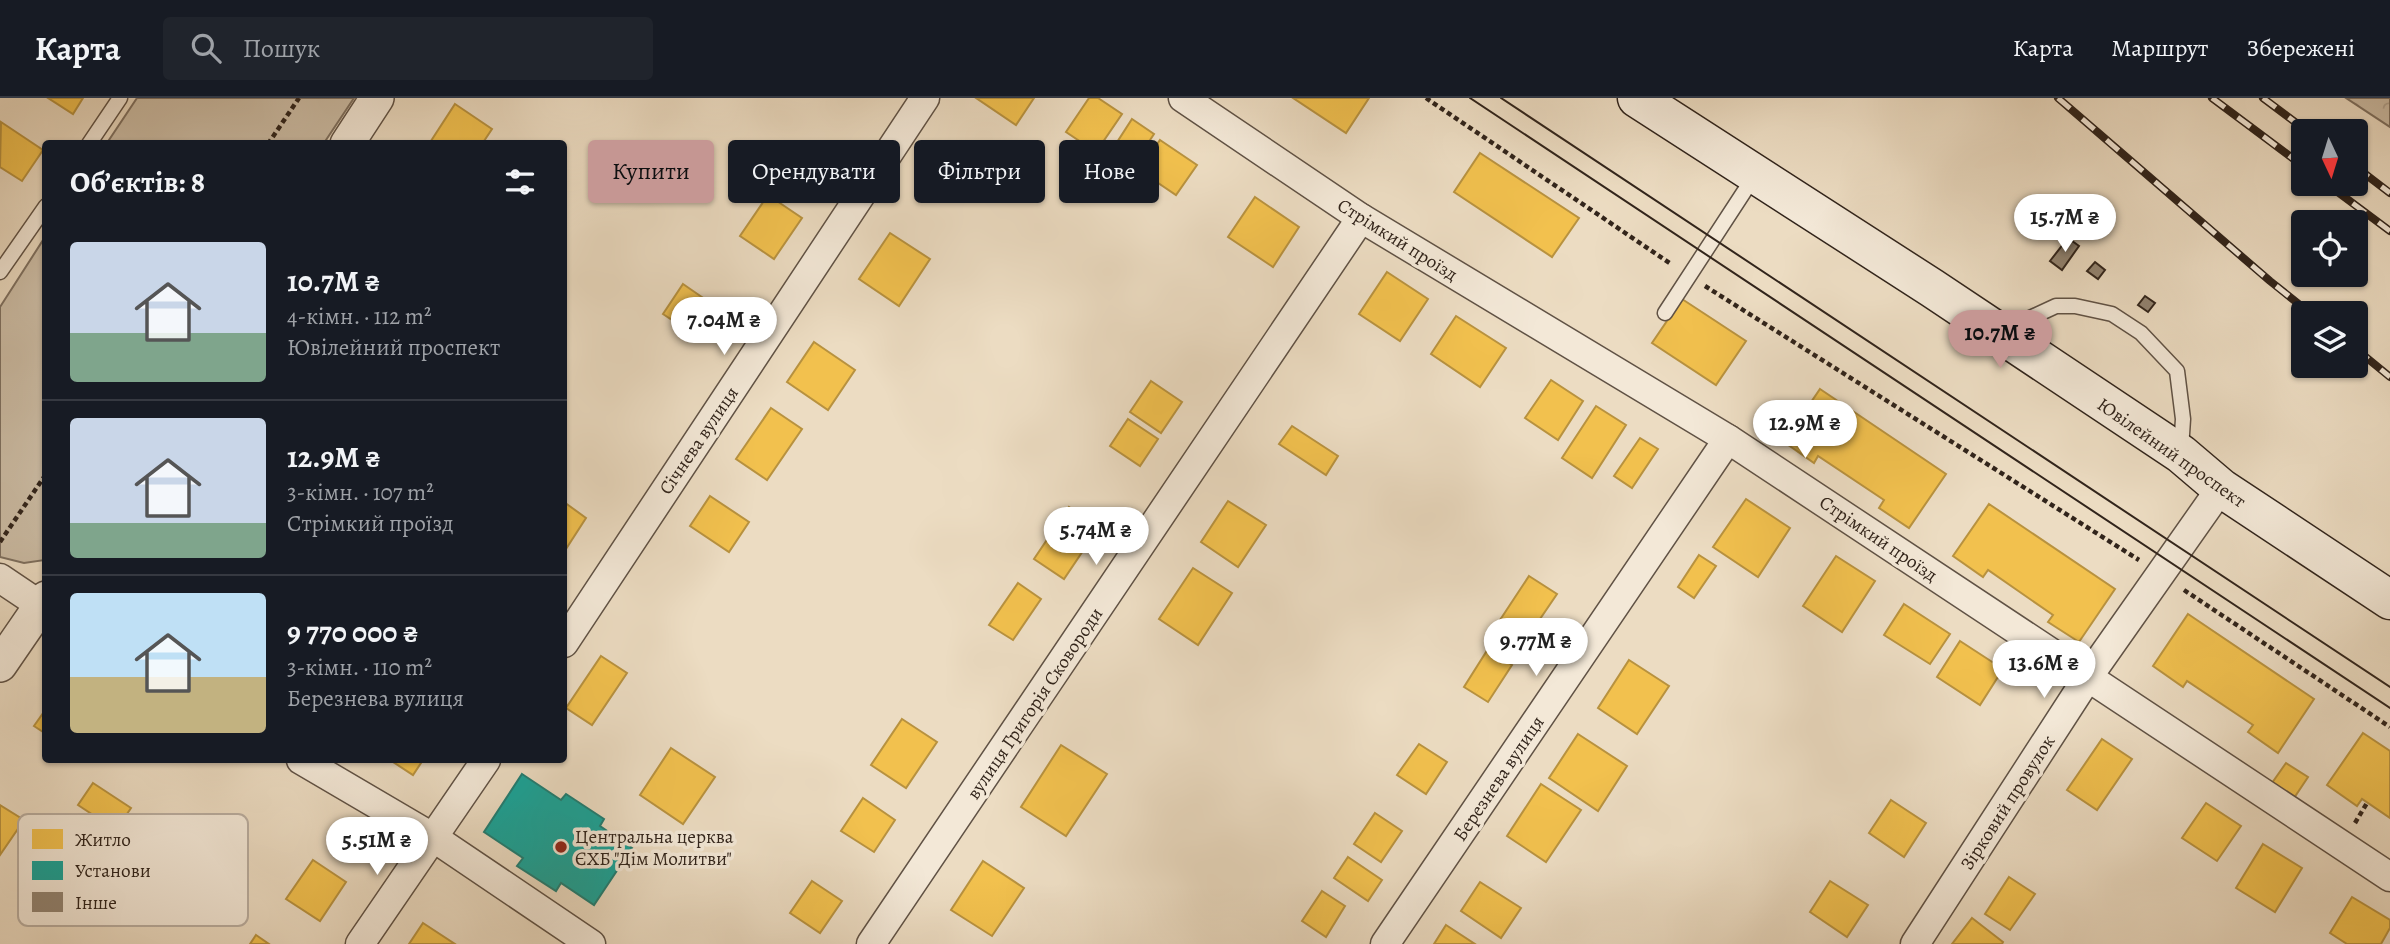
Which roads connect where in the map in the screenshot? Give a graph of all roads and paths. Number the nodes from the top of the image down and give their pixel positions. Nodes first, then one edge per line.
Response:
1 (120, 98) edge
2 (299, 98) edge
3 (377, 98) edge
4 (925, 98) edge
5 (1183, 98) edge
6 (1426, 98) edge
7 (1637, 98) edge
8 (92, 140) edge
9 (271, 140) edge
10 (350, 140) edge
11 (1756, 174) junction
12 (42, 212) edge
13 (1361, 218) junction
14 (0, 272) edge
15 (1689, 276) junction
16 (1665, 313) dead end
17 (1998, 333) junction
18 (1728, 439) junction
19 (2181, 454) junction
20 (42, 480) edge
21 (2221, 488) junction
22 (0, 542) edge
23 (2160, 573) junction
24 (0, 578) edge
25 (2390, 600) edge
26 (42, 603) edge
27 (42, 607) edge
28 (567, 638) edge
29 (0, 665) edge
30 (2088, 677) junction
31 (2390, 727) edge
32 (306, 763) edge
33 (484, 763) edge
34 (434, 838) junction
35 (2390, 877) edge
36 (360, 944) edge
37 (591, 944) edge
38 (872, 944) edge
39 (1385, 944) edge
40 (1915, 944) edge

1 - 8 lane
2 - 9 path
3 - 10 street
4 - 28 street, Січнева вулиця
5 - 13 street, Стрімкий проїзд
6 - 15 path
7 - 11 main road, Ювілейний проспект
11 - 15 lane
11 - 17 main road, Ювілейний проспект
12 - 14 lane
13 - 18 street, Стрімкий проїзд
13 - 38 street, вулиця Григорія Сковороди
15 - 16 lane
15 - 23 path
17 - 19 main road, Ювілейний проспект
17 - 19 lane
18 - 30 street, Стрімкий проїзд
18 - 39 street, Березнева вулиця
19 - 21 main road, Ювілейний проспект
20 - 22 path
21 - 23 street, Зірковий провулок
21 - 25 main road, Ювілейний проспект
23 - 30 street, Зірковий провулок
23 - 31 path
24 - 26 street
27 - 29 street
30 - 35 street, Стрімкий проїзд
30 - 40 street, Зірковий провулок
32 - 34 street
33 - 34 street
34 - 36 street
34 - 37 street

